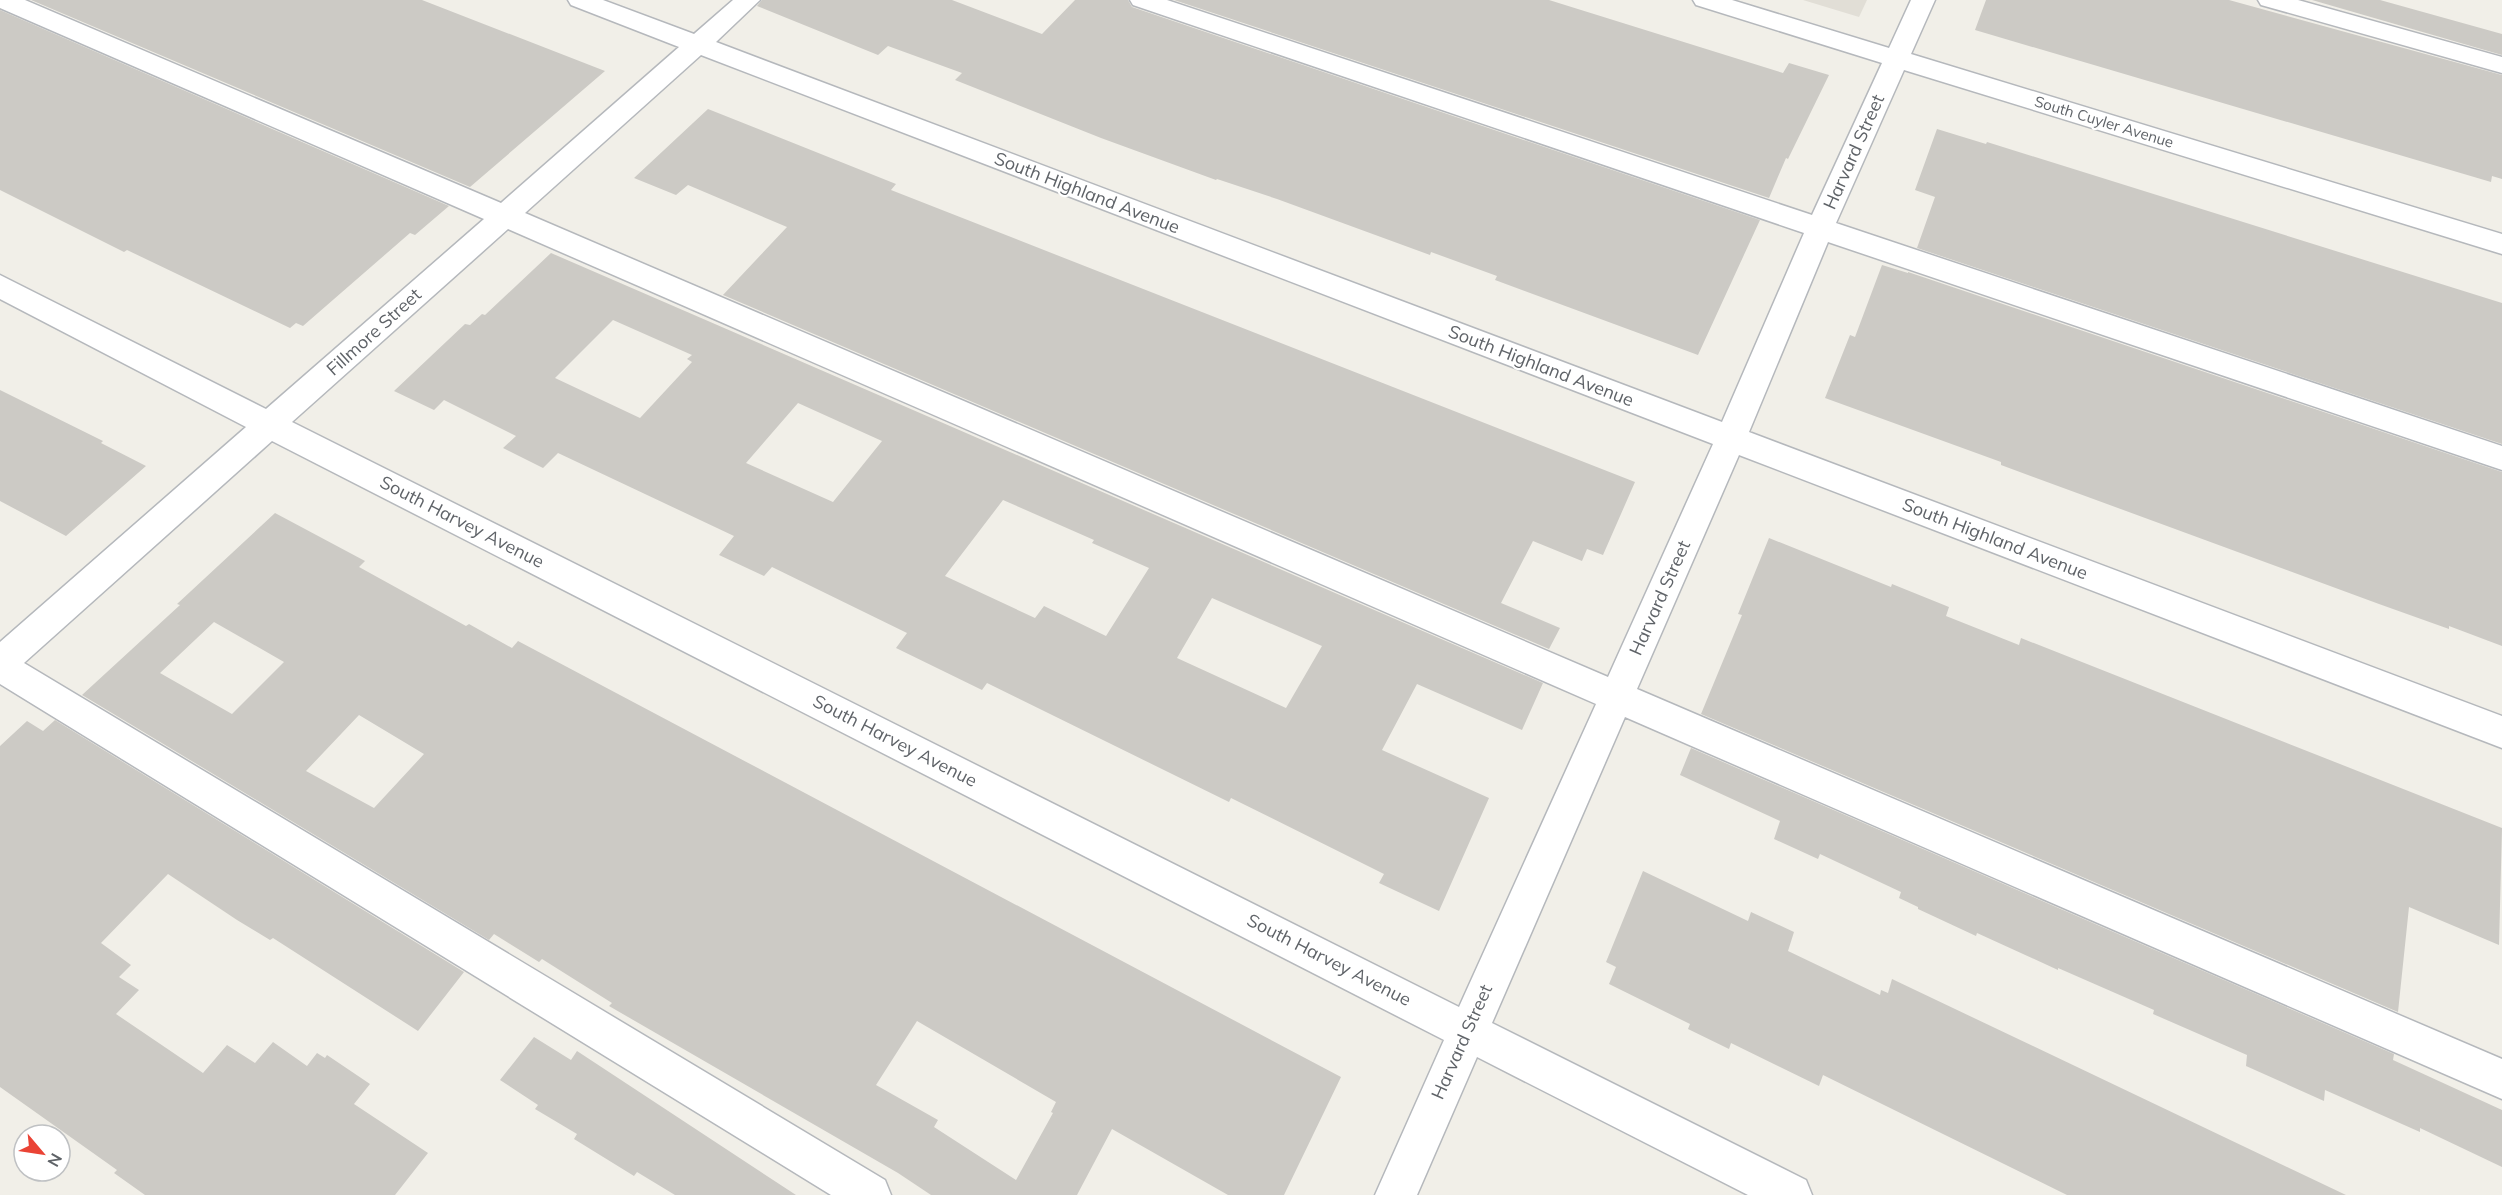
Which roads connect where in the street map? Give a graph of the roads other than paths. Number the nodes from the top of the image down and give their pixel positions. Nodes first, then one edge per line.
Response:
1 (4, 0) edge
2 (580, 0) edge
3 (748, 0) edge
4 (1142, 0) edge
5 (1705, 0) edge
6 (1923, 0) edge
7 (2270, 0) edge
8 (698, 45) junction
9 (1897, 58) junction
10 (2502, 64) edge
11 (505, 216) junction
12 (1820, 228) junction
13 (2502, 244) edge
14 (0, 286) edge
15 (269, 424) junction
16 (1731, 438) junction
17 (2502, 458) edge
18 (0, 665) edge
19 (1616, 696) junction
20 (2502, 732) edge
21 (1468, 1030) junction
22 (2502, 1079) edge
23 (870, 1195) edge
24 (1396, 1195) edge
25 (1791, 1195) edge

1 - 11 street
2 - 8 street, South Highland Avenue
3 - 8 street, Fillmore Street
4 - 12 street
5 - 9 street, South Cuyler Avenue
6 - 9 street, Harvard Street
7 - 10 street
8 - 11 street, Fillmore Street
8 - 16 street, South Highland Avenue
9 - 12 street, Harvard Street
9 - 13 street, South Cuyler Avenue
11 - 15 street, Fillmore Street
11 - 19 street
12 - 16 street, Harvard Street
12 - 17 street
14 - 15 street, South Harvey Avenue
15 - 18 street, Fillmore Street
15 - 21 street, South Harvey Avenue
16 - 19 street, Harvard Street
16 - 20 street, South Highland Avenue
18 - 23 street
19 - 21 street, Harvard Street
19 - 22 street
21 - 24 street, Harvard Street
21 - 25 street, South Harvey Avenue

